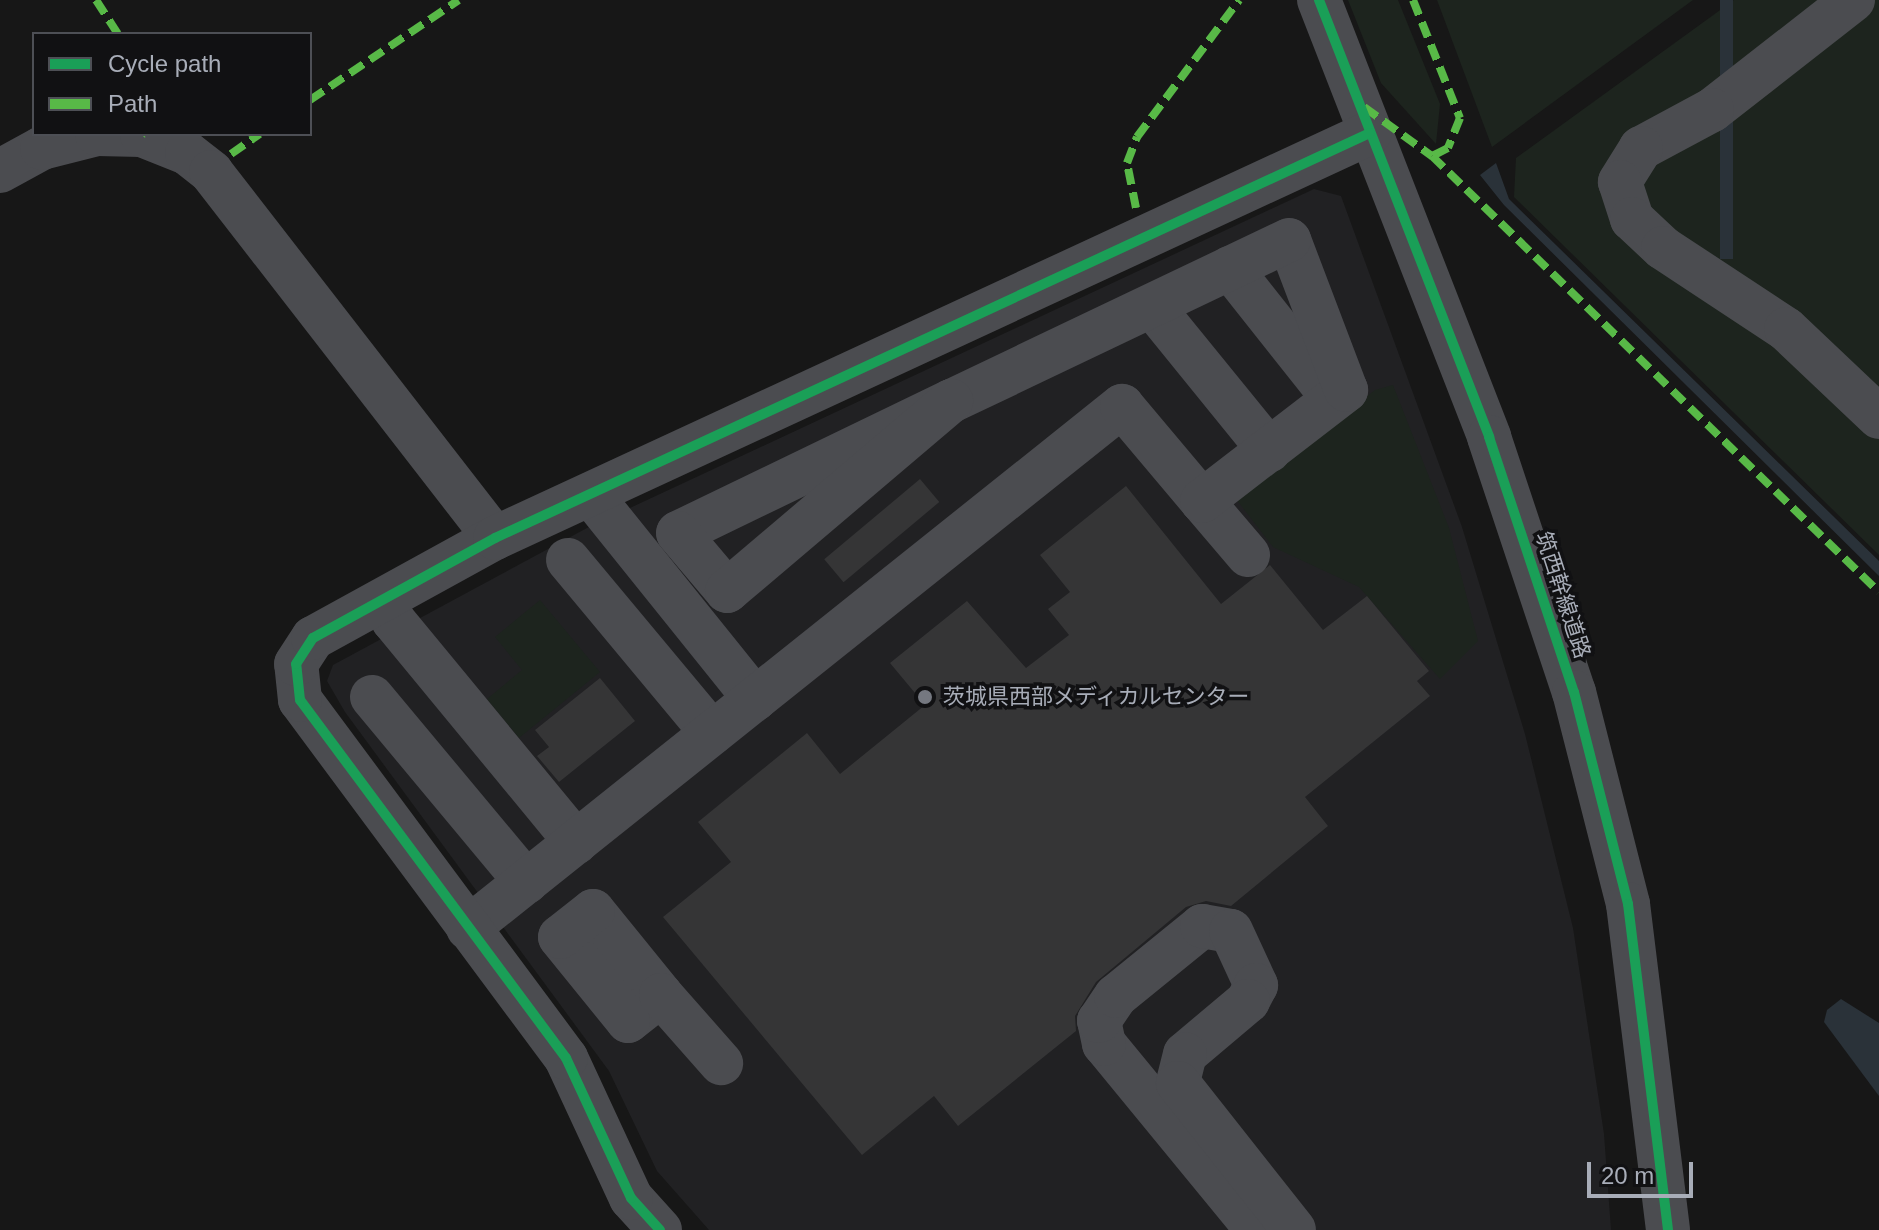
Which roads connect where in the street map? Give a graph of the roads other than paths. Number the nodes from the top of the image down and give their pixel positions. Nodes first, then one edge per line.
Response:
1 (1319, 0) edge
2 (1853, 0) edge
3 (1370, 133) junction
4 (89, 136) edge
5 (144, 136) edge
6 (0, 171) edge
7 (1230, 268) junction
8 (1152, 306) junction
9 (1334, 399) junction
10 (951, 401) junction
11 (1879, 417) edge
12 (1269, 450) junction
13 (591, 495) junction
14 (1202, 501) junction
15 (495, 538) junction
16 (1248, 555) dead end
17 (568, 560) dead end
18 (385, 601) junction
19 (372, 697) dead end
20 (755, 699) junction
21 (712, 733) junction
22 (576, 842) junction
23 (526, 882) junction
24 (468, 928) junction
25 (661, 995) dead end
26 (721, 1063) dead end
27 (660, 1230) edge
28 (1257, 1230) edge
29 (1294, 1230) edge
30 (1668, 1230) edge

1 - 3 street, 筑西幹線道路
2 - 11 street
3 - 13 street
3 - 30 street, 筑西幹線道路
4 - 6 street
5 - 15 street
7 - 8 street
7 - 9 street
7 - 9 street
8 - 10 street
8 - 12 street
9 - 12 street
10 - 10 street
12 - 14 street
13 - 15 street
13 - 20 street
14 - 16 street
14 - 20 street
15 - 18 street
17 - 21 street
18 - 22 street
18 - 24 street
19 - 23 street
20 - 21 street
21 - 22 street
22 - 23 street
23 - 24 street
24 - 27 street
25 - 26 street
28 - 29 street

